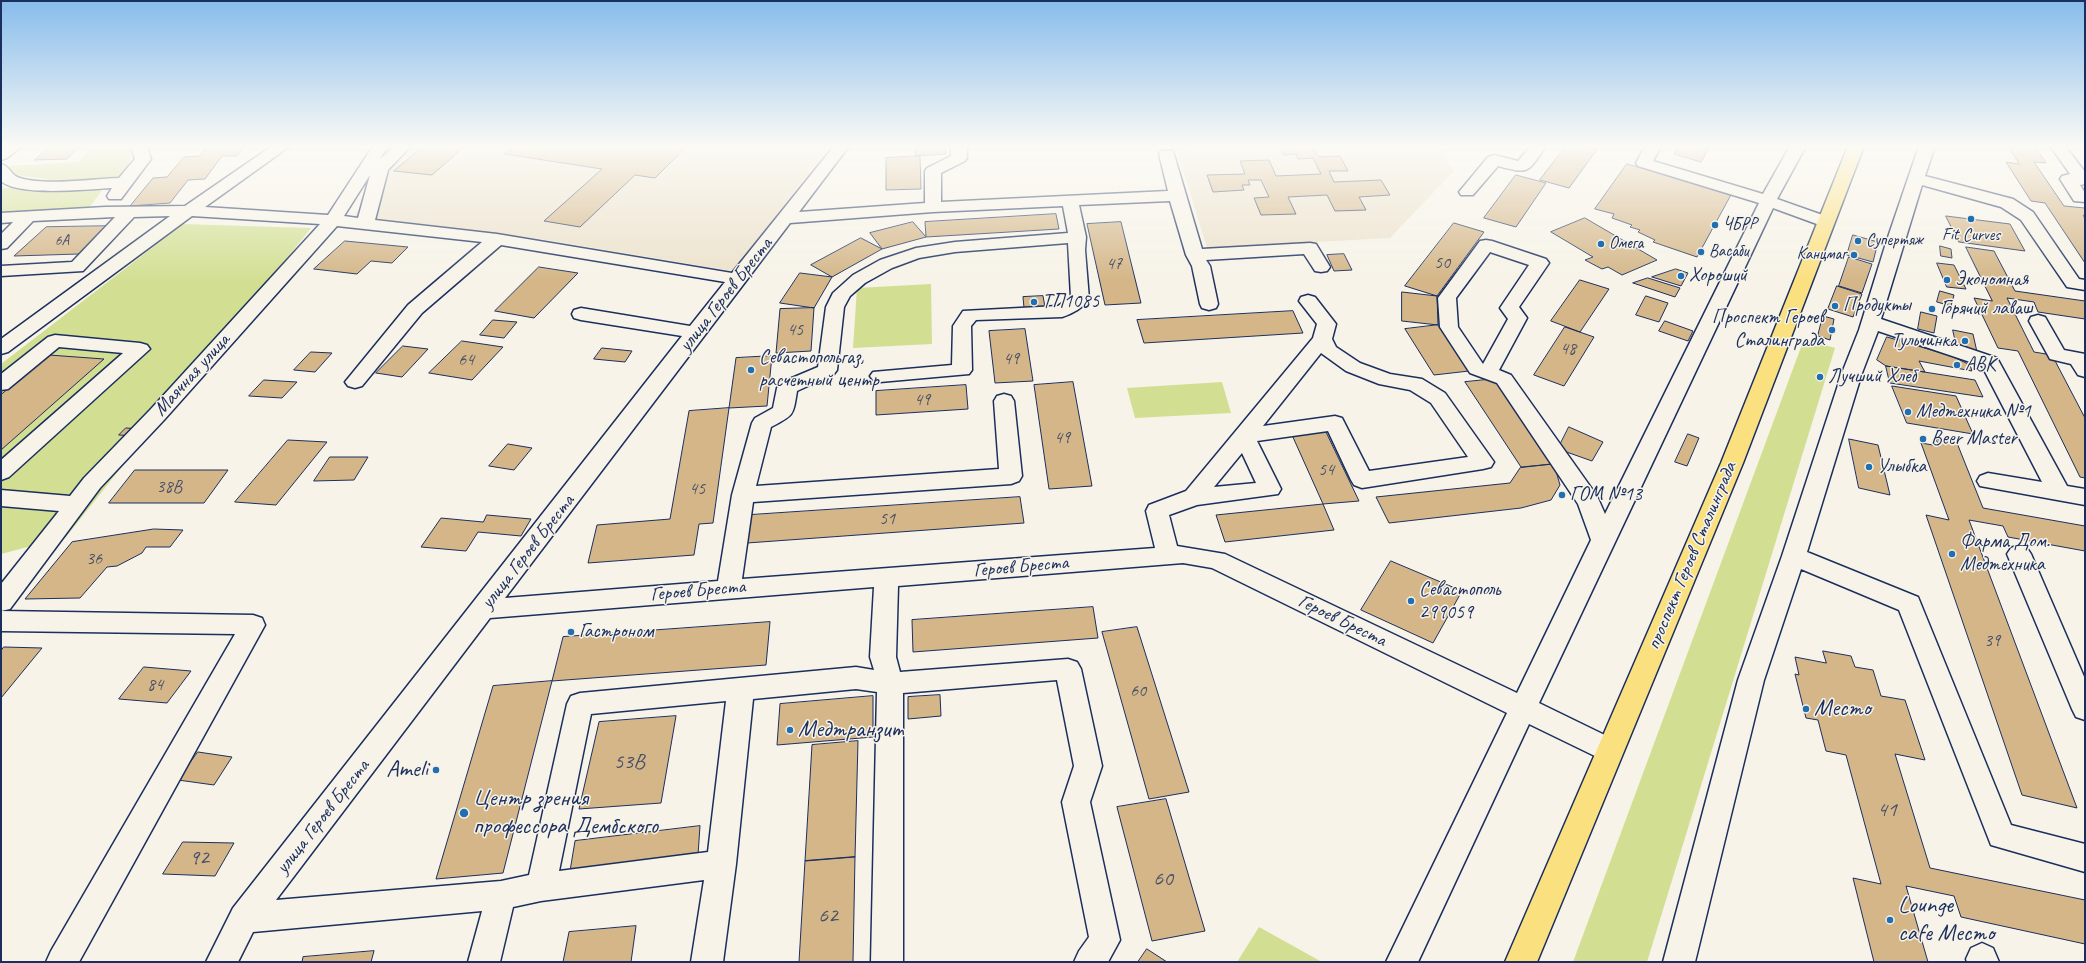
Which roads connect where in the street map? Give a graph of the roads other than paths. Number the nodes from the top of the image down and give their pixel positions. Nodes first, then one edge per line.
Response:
1 (118, 191) edge
2 (217, 191) edge
3 (351, 191) edge
4 (374, 191) edge
5 (807, 191) edge
6 (932, 191) edge
7 (1176, 191) edge
8 (1735, 191) edge
9 (1773, 191) edge
10 (1838, 191) edge
11 (1912, 191) edge
12 (1961, 191) edge
13 (2076, 191) edge
14 (1177, 196) junction
15 (2080, 198) dead end
16 (1070, 201) junction
17 (1768, 201) junction
18 (932, 207) junction
19 (188, 211) junction
20 (106, 212) junction
21 (129, 212) junction
22 (29, 216) junction
23 (1, 218) edge
24 (786, 218) junction
25 (333, 220) junction
26 (1825, 222) junction
27 (365, 224) junction
28 (1077, 237) junction
29 (497, 239) junction
30 (1, 244) edge
31 (1195, 255) junction
32 (1321, 268) dead end
33 (1, 271) edge
34 (737, 279) junction
35 (2085, 285) edge
36 (1308, 301) dead end
37 (1210, 304) dead end
38 (581, 314) dead end
39 (2038, 321) dead end
40 (1871, 322) junction
41 (696, 333) junction
42 (1322, 339) junction
43 (1, 348) edge
44 (2085, 371) edge
45 (1488, 373) junction
46 (880, 376) dead end
47 (355, 382) dead end
48 (1, 384) edge
49 (1004, 401) dead end
50 (1244, 436) junction
51 (1, 472) edge
52 (1988, 480) dead end
53 (2059, 492) junction
54 (743, 495) junction
55 (1194, 497) junction
56 (2085, 497) edge
57 (1, 498) edge
58 (76, 504) junction
59 (1603, 540) junction
60 (2019, 554) dead end
61 (1168, 555) junction
62 (1794, 556) junction
63 (886, 578) junction
64 (729, 588) junction
65 (1, 602) edge
66 (484, 609) junction
67 (1, 621) edge
68 (890, 683) junction
69 (741, 689) junction
70 (1524, 708) junction
71 (2085, 709) edge
72 (1609, 750) junction
73 (2085, 858) edge
74 (721, 864) junction
75 (541, 887) junction
76 (501, 895) junction
77 (244, 918) junction
78 (62, 962) edge
79 (222, 962) edge
80 (484, 962) edge
81 (707, 962) edge
82 (887, 962) edge
83 (1090, 962) edge
84 (1402, 962) edge
85 (1521, 962) edge
86 (1679, 962) edge

1 - 20 street
2 - 19 street
3 - 25 street, Маячная улица
4 - 27 street
5 - 24 street, улица Героев Бреста
6 - 18 street
7 - 14 street
8 - 17 street
9 - 17 street
10 - 26 main road, проспект Героев Сталинграда
11 - 40 street
12 - 35 street
13 - 15 street
14 - 16 street
14 - 31 street
16 - 18 street
16 - 28 street
17 - 26 street
17 - 59 street
18 - 24 street
19 - 21 street
19 - 25 street
19 - 43 street
20 - 21 street
20 - 22 street
21 - 33 street
22 - 23 street
22 - 30 street
24 - 34 street, улица Героев Бреста
25 - 27 street
25 - 58 street, Маячная улица
26 - 72 main road, проспект Героев Сталинграда
27 - 29 street
28 - 46 street
28 - 54 street
29 - 34 street
29 - 47 street
31 - 32 street
31 - 37 street
34 - 41 street, улица Героев Бреста
36 - 42 street
38 - 41 street
39 - 44 street
40 - 53 street
40 - 62 street
41 - 66 street, улица Героев Бреста
42 - 50 street
42 - 50 street
45 - 45 street
45 - 59 street
48 - 51 street
49 - 54 street
50 - 55 street
50 - 55 street
52 - 53 street
53 - 56 street
54 - 64 street
55 - 61 street
57 - 58 street
58 - 65 street, Маячная улица
59 - 70 street
60 - 71 street
61 - 63 street, Героев Бреста
61 - 70 street, Героев Бреста
62 - 73 street
62 - 86 street
63 - 64 street, Героев Бреста
63 - 68 street
64 - 66 street, Героев Бреста
66 - 77 street, улица Героев Бреста
67 - 78 street
68 - 69 street
68 - 82 street
68 - 83 street
69 - 74 street
69 - 75 street
70 - 72 street, Героев Бреста
70 - 84 street
72 - 85 main road, проспект Героев Сталинграда
74 - 75 street
74 - 81 street
75 - 76 street
76 - 77 street
76 - 80 street
77 - 79 street, улица Героев Бреста

